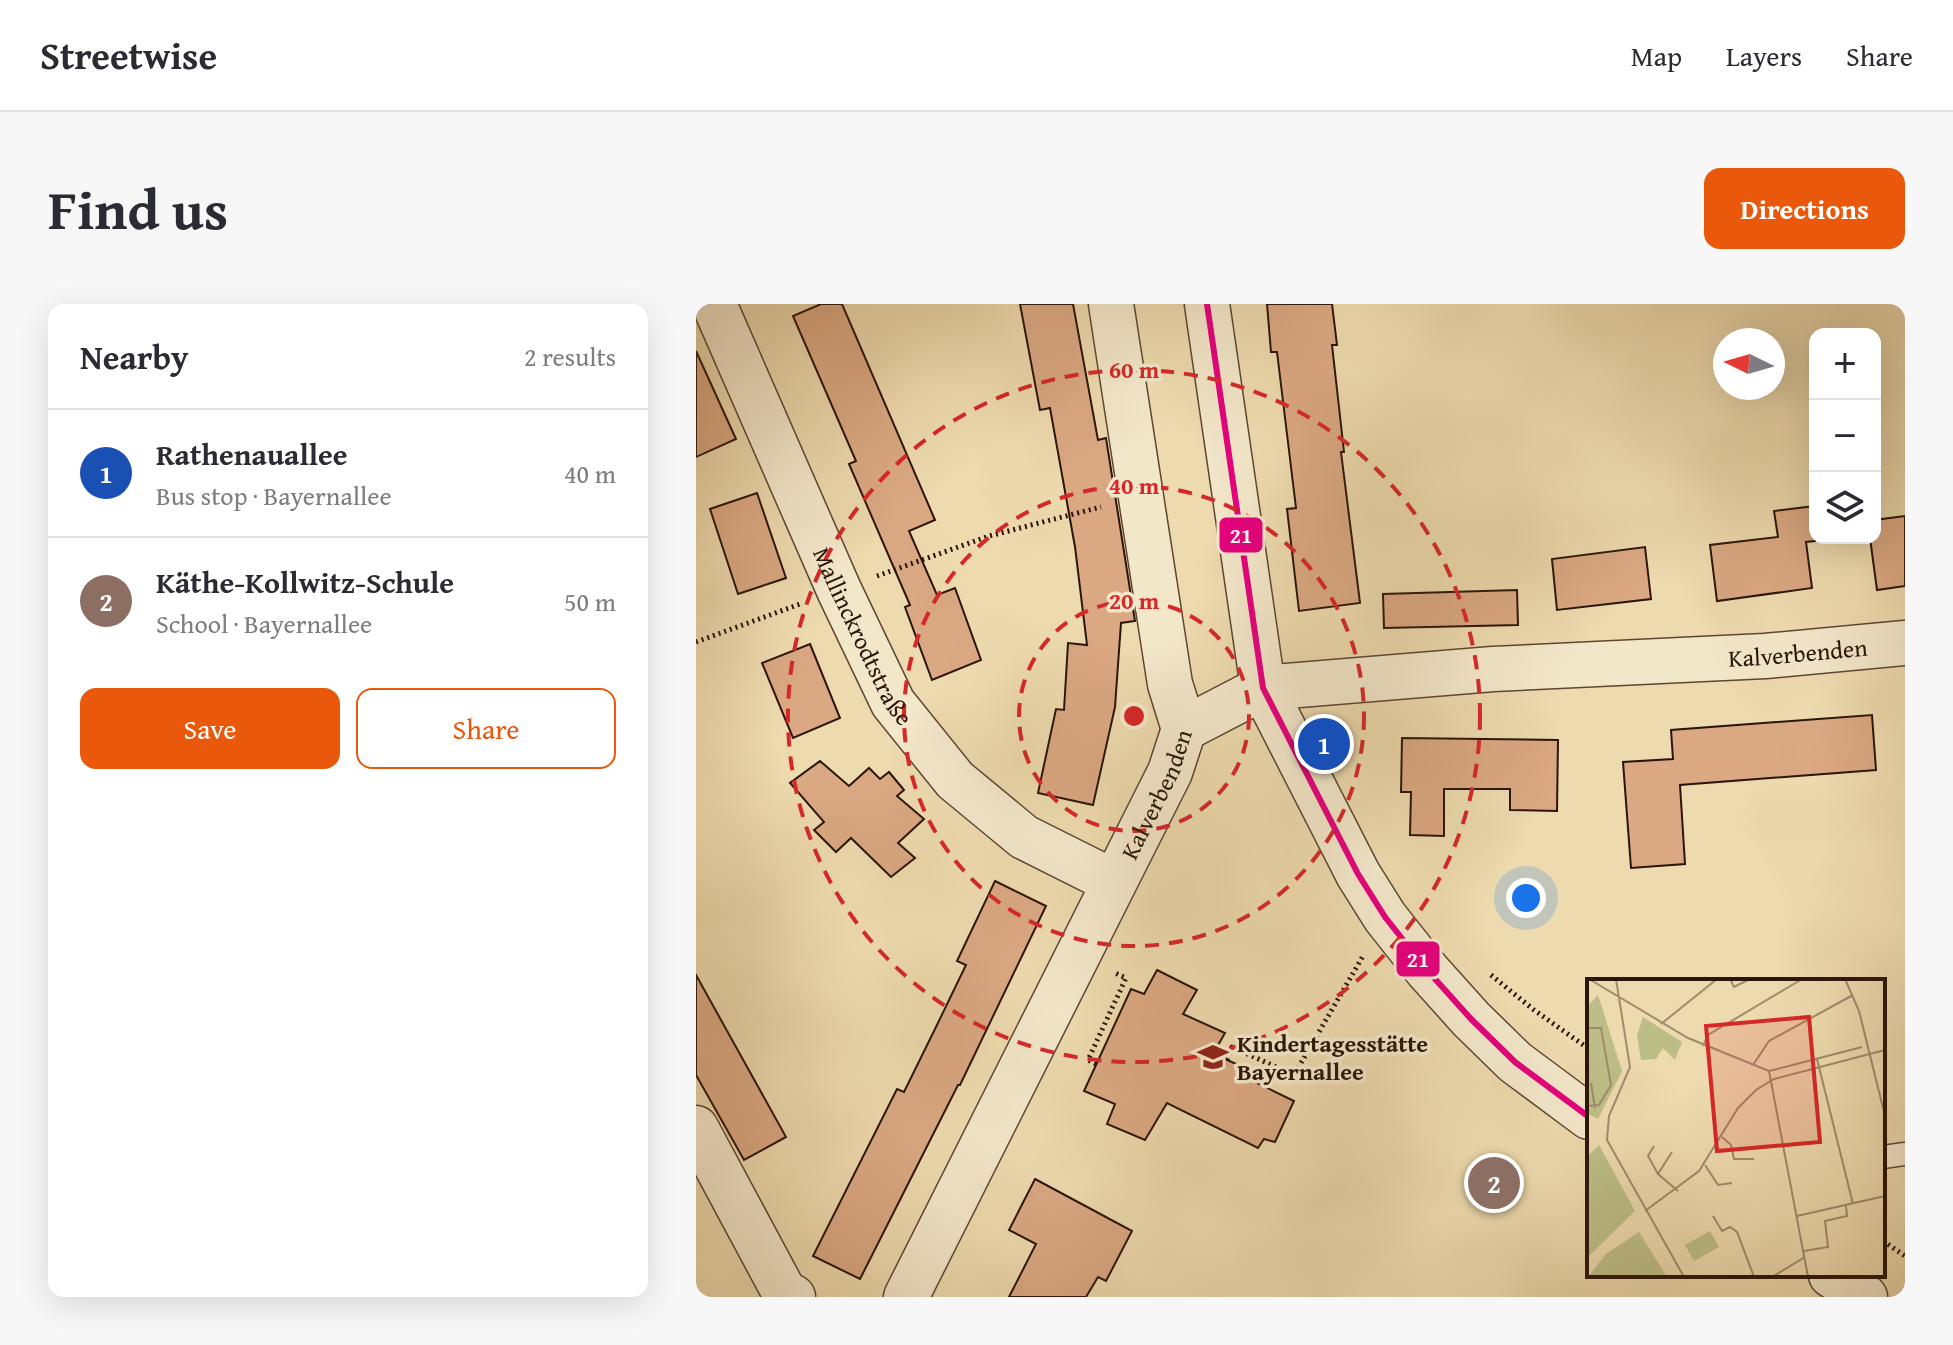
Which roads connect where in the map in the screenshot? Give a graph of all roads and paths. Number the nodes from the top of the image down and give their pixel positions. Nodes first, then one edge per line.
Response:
1 (714, 304) edge
2 (1111, 304) edge
3 (1207, 304) edge
4 (1142, 497) junction
5 (839, 590) junction
6 (696, 642) edge
7 (1905, 643) edge
8 (1320, 682) junction
9 (1263, 688) junction
10 (1184, 729) junction
11 (1355, 771) dead end
12 (1114, 882) junction
13 (1385, 917) junction
14 (1482, 967) dead end
15 (1115, 973) dead end
16 (1587, 1048) edge
17 (1227, 1060) dead end
18 (1096, 1064) dead end
19 (1587, 1116) edge
20 (696, 1128) edge
21 (1905, 1154) edge
22 (1885, 1157) edge
23 (1885, 1242) edge
24 (1905, 1256) edge
25 (1834, 1277) edge
26 (793, 1297) edge
27 (906, 1297) edge
28 (1865, 1297) edge

1 - 5 street, Mallinckrodtstraße
2 - 4 street
3 - 9 street
4 - 5 path
4 - 10 street
5 - 6 path
5 - 12 street, Mallinckrodtstraße
7 - 8 street, Kalverbenden
8 - 9 street, Kalverbenden
8 - 11 path
9 - 10 street, Kalverbenden
9 - 13 street
10 - 12 street, Kalverbenden
12 - 27 street, Kalverbenden
13 - 17 path
13 - 19 street
14 - 16 path
15 - 18 path
20 - 26 street
21 - 22 lane
23 - 24 path
25 - 28 street

